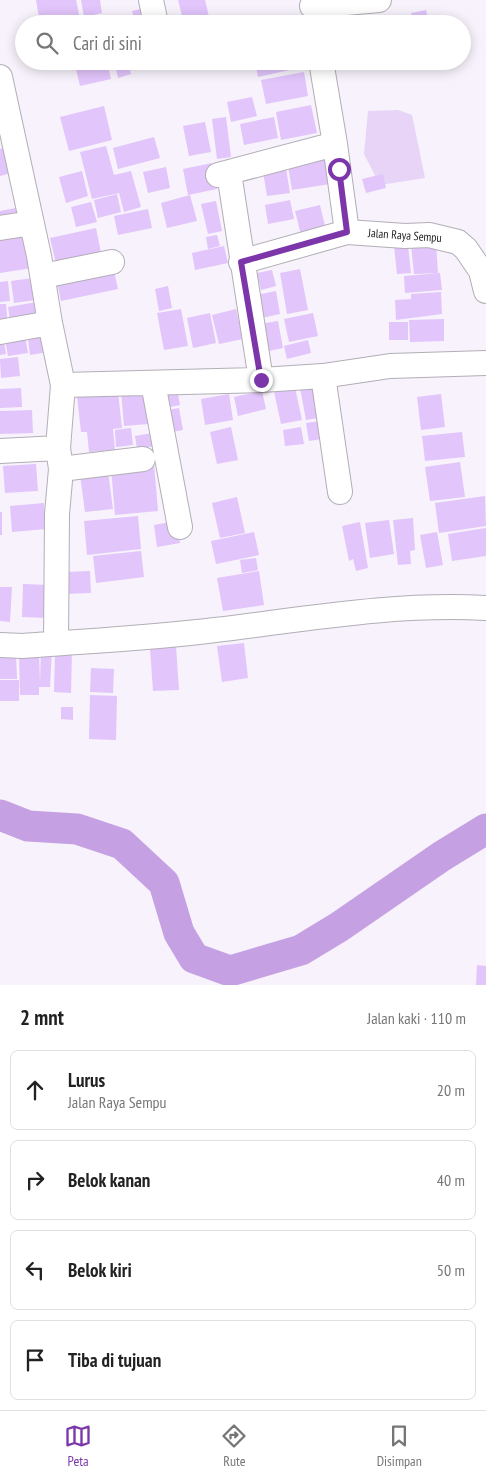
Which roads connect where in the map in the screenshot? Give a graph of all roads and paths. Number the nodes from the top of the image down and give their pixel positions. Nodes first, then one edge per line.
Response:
1 (151, 0) edge
2 (379, 0) edge
3 (313, 10) edge
4 (154, 15) edge
5 (323, 70) edge
6 (0, 77) edge
7 (335, 144) junction
8 (32, 223) junction
9 (0, 228) edge
10 (347, 232) junction
11 (112, 262) dead end
12 (241, 262) junction
13 (43, 276) junction
14 (486, 291) edge
15 (50, 323) junction
16 (0, 332) edge
17 (486, 363) edge
18 (324, 376) junction
19 (261, 380) junction
20 (153, 383) junction
21 (63, 385) junction
22 (0, 451) edge
23 (59, 459) junction
24 (143, 459) dead end
25 (340, 492) dead end
26 (180, 527) dead end
27 (486, 608) edge
28 (56, 643) junction
29 (0, 645) edge

1 - 4 street
2 - 3 street
5 - 7 street
6 - 8 street
7 - 10 street
7 - 12 street
8 - 9 street
8 - 13 street
10 - 12 street, Jalan Raya Sempu
10 - 14 street, Jalan Raya Sempu
11 - 13 street
12 - 19 street
13 - 15 street
15 - 16 street
15 - 21 street
17 - 18 street
18 - 19 street
18 - 25 street
19 - 20 street
20 - 21 street
20 - 26 street
21 - 23 street
22 - 23 street
23 - 24 street
23 - 28 street
27 - 28 street
28 - 29 street

